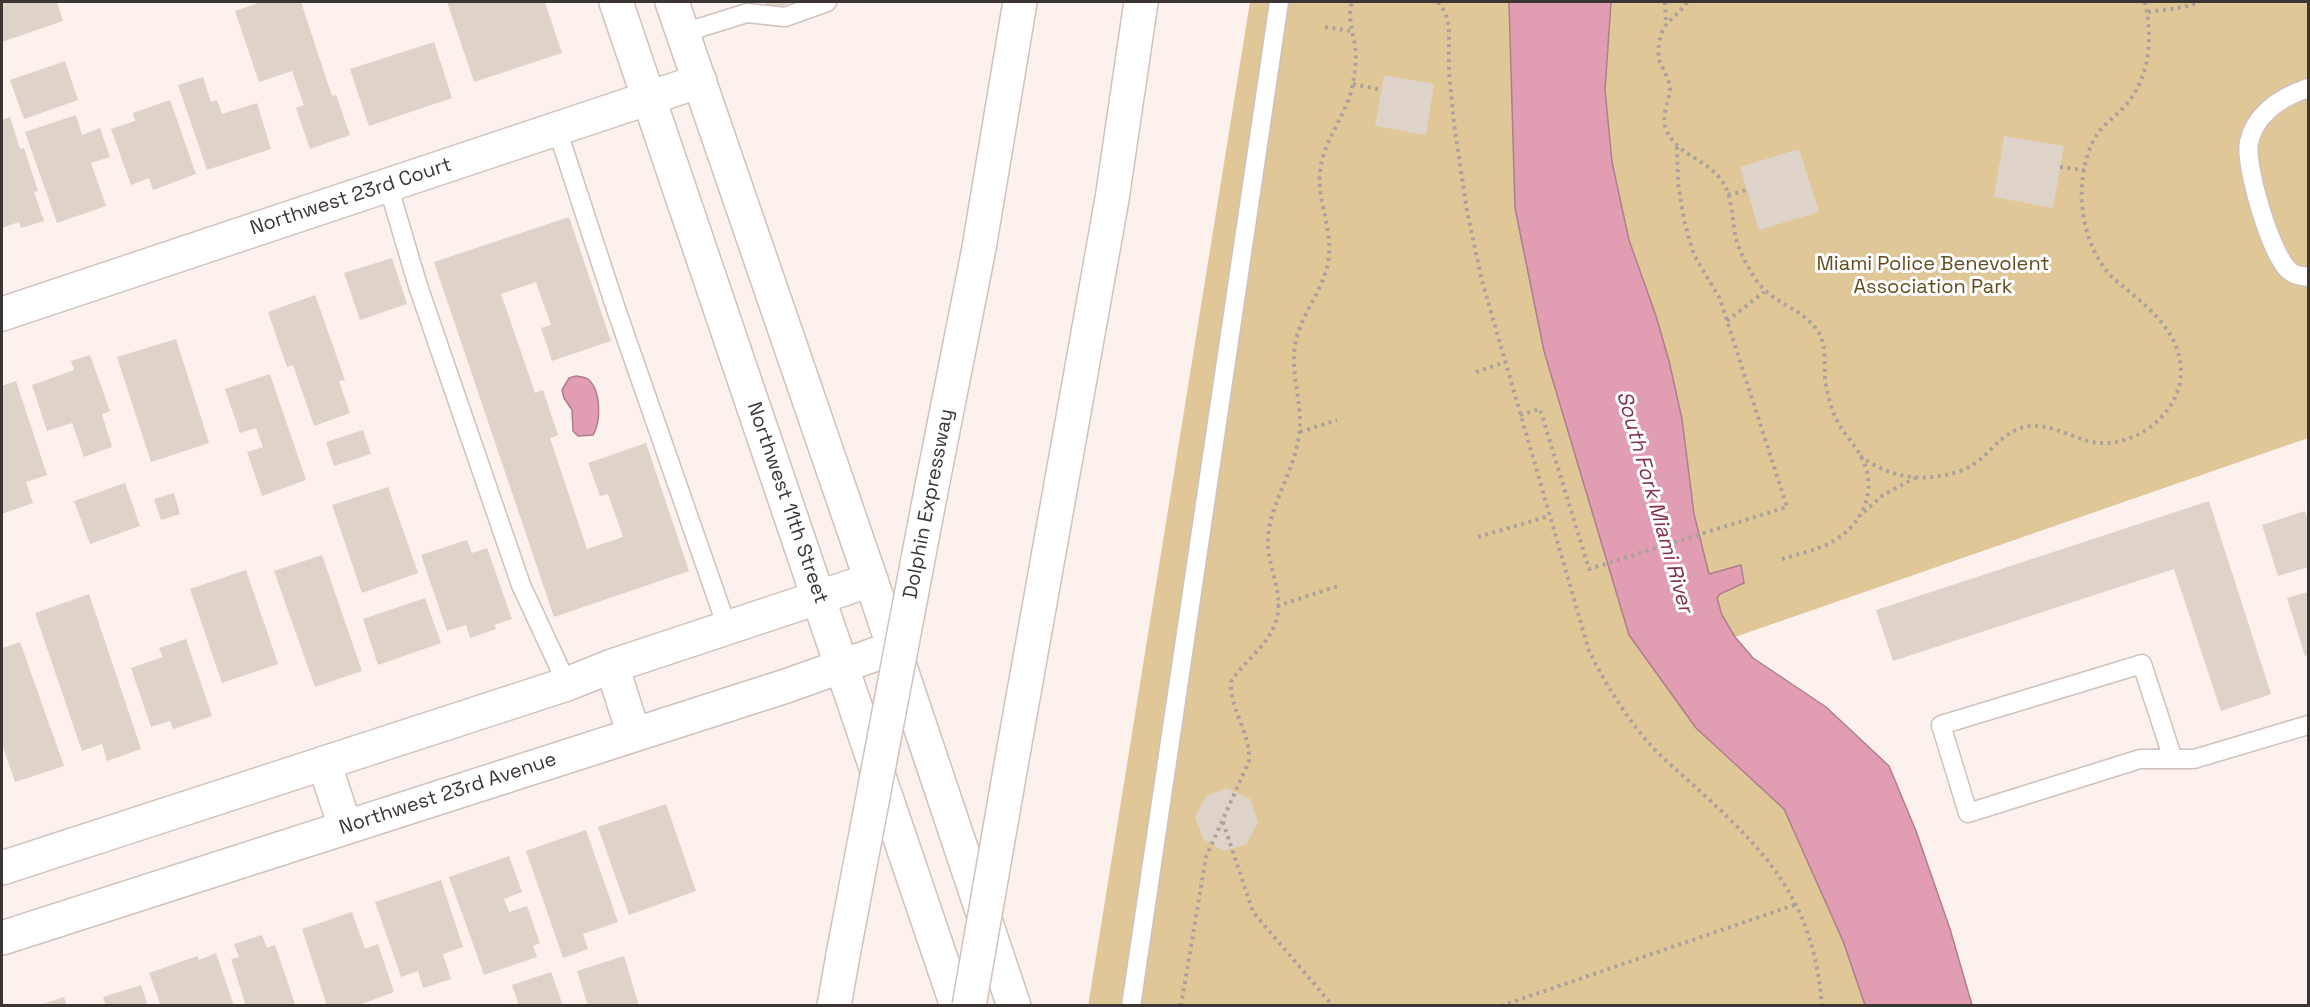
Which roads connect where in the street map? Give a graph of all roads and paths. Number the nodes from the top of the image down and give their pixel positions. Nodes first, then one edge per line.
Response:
1 (616, 2) edge
2 (672, 2) edge
3 (827, 2) edge
4 (1020, 2) edge
5 (1141, 2) edge
6 (1279, 2) edge
7 (1352, 2) edge
8 (1438, 2) edge
9 (1665, 2) edge
10 (1687, 2) edge
11 (2145, 2) edge
12 (2199, 2) edge
13 (2148, 12) junction
14 (1666, 25) junction
15 (1325, 27) dead end
16 (1351, 31) junction
17 (683, 33) junction
18 (700, 81) junction
19 (1353, 84) junction
20 (2308, 88) edge
21 (1381, 90) dead end
22 (648, 98) junction
23 (557, 129) junction
24 (1677, 147) junction
25 (2060, 167) dead end
26 (2084, 170) junction
27 (388, 185) junction
28 (1747, 190) dead end
29 (1728, 195) junction
30 (2308, 277) edge
31 (1764, 292) junction
32 (2, 314) edge
33 (1727, 321) junction
34 (1505, 362) junction
35 (1476, 372) dead end
36 (1520, 415) junction
37 (1337, 420) dead end
38 (1300, 432) junction
39 (1860, 456) junction
40 (1916, 478) junction
41 (1863, 513) junction
42 (1549, 516) junction
43 (1478, 537) dead end
44 (1779, 560) dead end
45 (871, 580) junction
46 (1338, 586) dead end
47 (820, 597) junction
48 (1277, 606) junction
49 (727, 627) junction
50 (893, 648) junction
51 (843, 665) junction
52 (612, 666) junction
53 (567, 684) junction
54 (2308, 726) edge
55 (634, 735) junction
56 (2173, 759) junction
57 (324, 763) junction
58 (1223, 821) junction
59 (345, 826) junction
60 (2, 868) edge
61 (1797, 904) junction
62 (2, 938) edge
63 (834, 1005) edge
64 (957, 1005) edge
65 (969, 1005) edge
66 (1014, 1005) edge
67 (1131, 1005) edge
68 (1181, 1005) edge
69 (1333, 1005) edge
70 (1501, 1005) edge
71 (1822, 1005) edge

1 - 22 main road, Northwest 11th Street
2 - 17 main road
3 - 17 lane
4 - 63 main road, Dolphin Expressway, bridge
5 - 65 main road, bridge
6 - 67 lane
7 - 16 path
8 - 34 path
9 - 14 path
10 - 14 path
11 - 13 path
12 - 13 path
13 - 26 path
14 - 24 path
15 - 16 path
16 - 19 path
17 - 18 main road
18 - 22 main road, Northwest 23rd Court
18 - 45 main road
19 - 21 path
19 - 38 path
20 - 30 lane
22 - 23 main road, Northwest 23rd Court
22 - 47 main road, Northwest 11th Street
23 - 27 main road, Northwest 23rd Court
23 - 49 lane
24 - 29 path
24 - 33 path
25 - 26 path
26 - 40 path
27 - 32 main road, Northwest 23rd Court
27 - 53 lane
28 - 29 path
29 - 31 path
31 - 33 path
31 - 39 path
33 - 36 path
34 - 35 path
34 - 36 path
36 - 42 path
37 - 38 path
38 - 48 path
39 - 40 path
39 - 41 path
40 - 41 path
41 - 44 path
42 - 43 path
42 - 61 path
45 - 47 main road
45 - 50 main road
46 - 48 path
47 - 49 main road
47 - 51 main road, Northwest 11th Street
48 - 58 path
49 - 52 main road
50 - 51 main road, Northwest 23rd Avenue
50 - 66 main road
51 - 55 main road, Northwest 23rd Avenue
51 - 64 main road, Northwest 11th Street
52 - 53 main road
52 - 55 main road
53 - 57 main road
54 - 56 lane
55 - 59 main road, Northwest 23rd Avenue
56 - 56 lane
57 - 59 main road
57 - 60 main road
58 - 68 path
58 - 69 path
59 - 62 main road, Northwest 23rd Avenue
61 - 70 path
61 - 71 path

